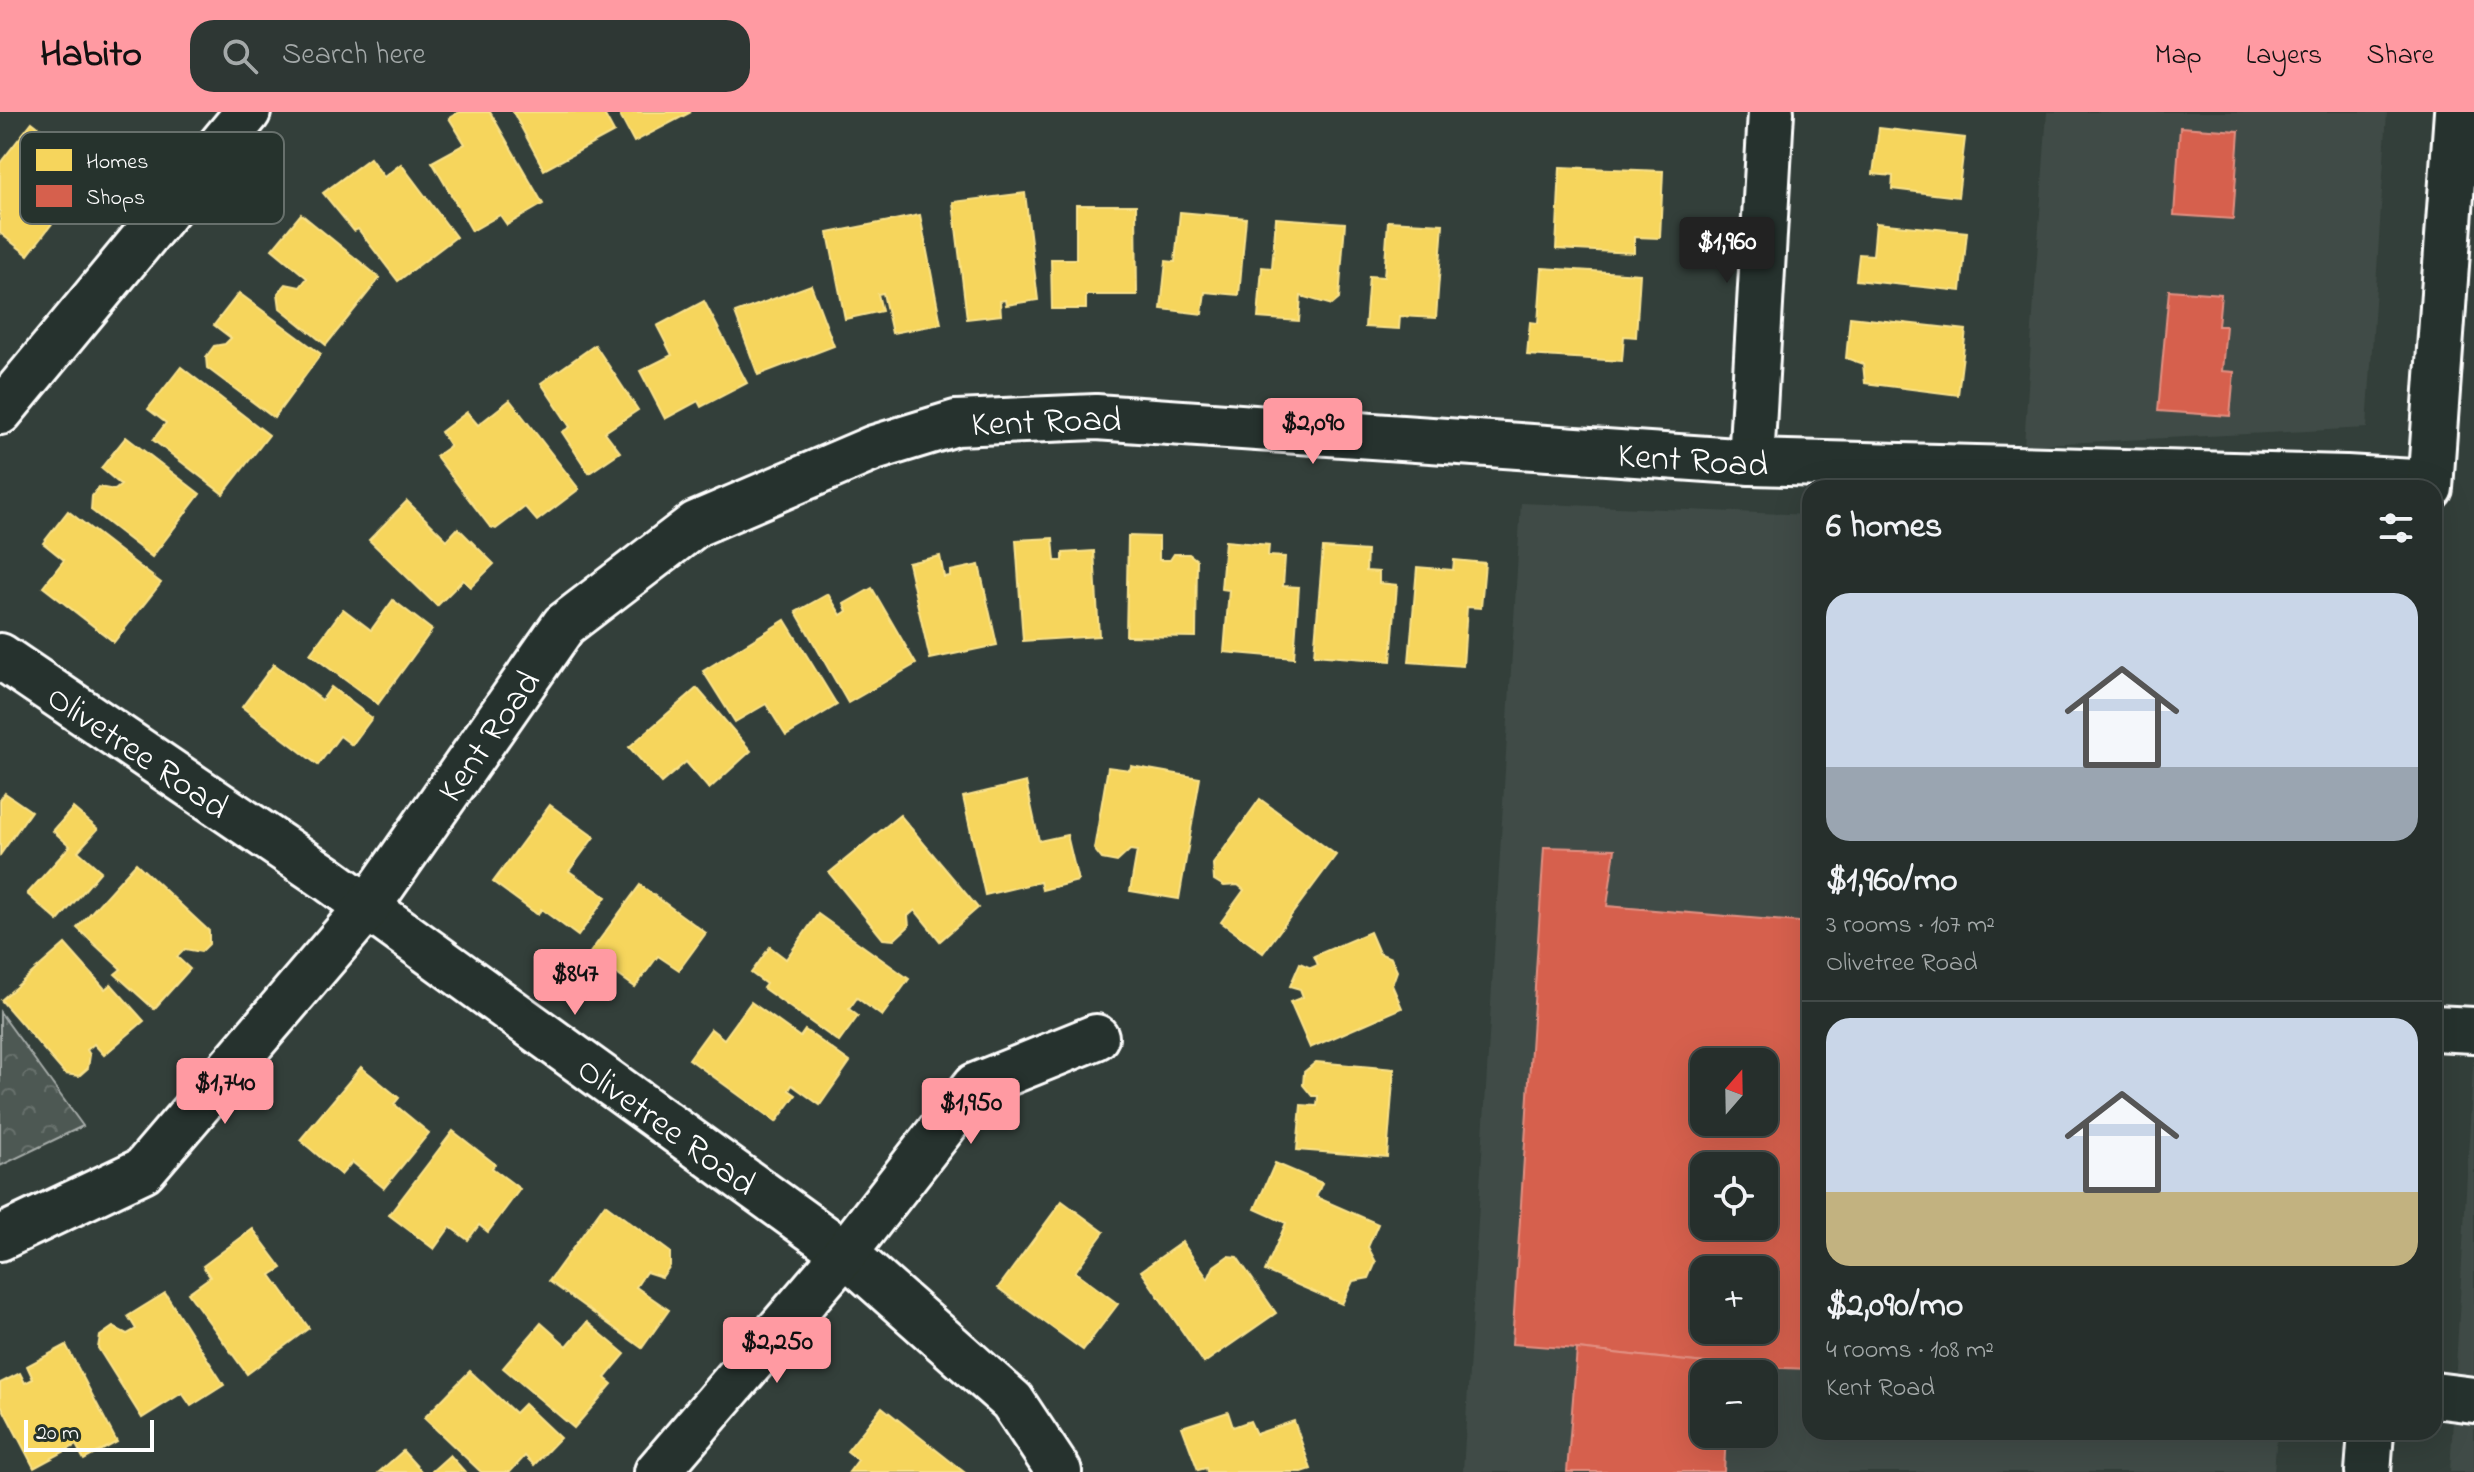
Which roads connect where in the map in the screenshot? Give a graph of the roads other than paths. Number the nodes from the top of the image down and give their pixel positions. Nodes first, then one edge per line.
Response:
1 (1771, 112) edge
2 (2457, 112) edge
3 (146, 224) edge
4 (0, 412) edge
5 (1751, 462) junction
6 (2367, 480) edge
7 (2430, 480) edge
8 (0, 656) edge
9 (367, 908) junction
10 (2442, 1028) edge
11 (2474, 1030) edge
12 (1096, 1037) dead end
13 (0, 1238) edge
14 (845, 1253) junction
15 (2442, 1396) edge
16 (2474, 1400) edge
17 (2370, 1440) edge
18 (657, 1472) edge
19 (1059, 1472) edge
20 (2368, 1472) edge

1 - 5 street
2 - 7 street
3 - 4 street
5 - 6 street, Kent Road
5 - 9 street, Kent Road
8 - 9 street, Olivetree Road
9 - 13 street, Kent Road
9 - 14 street, Olivetree Road
10 - 11 street
12 - 14 street
14 - 18 street
14 - 19 street, Olivetree Road
15 - 16 street
17 - 20 street

